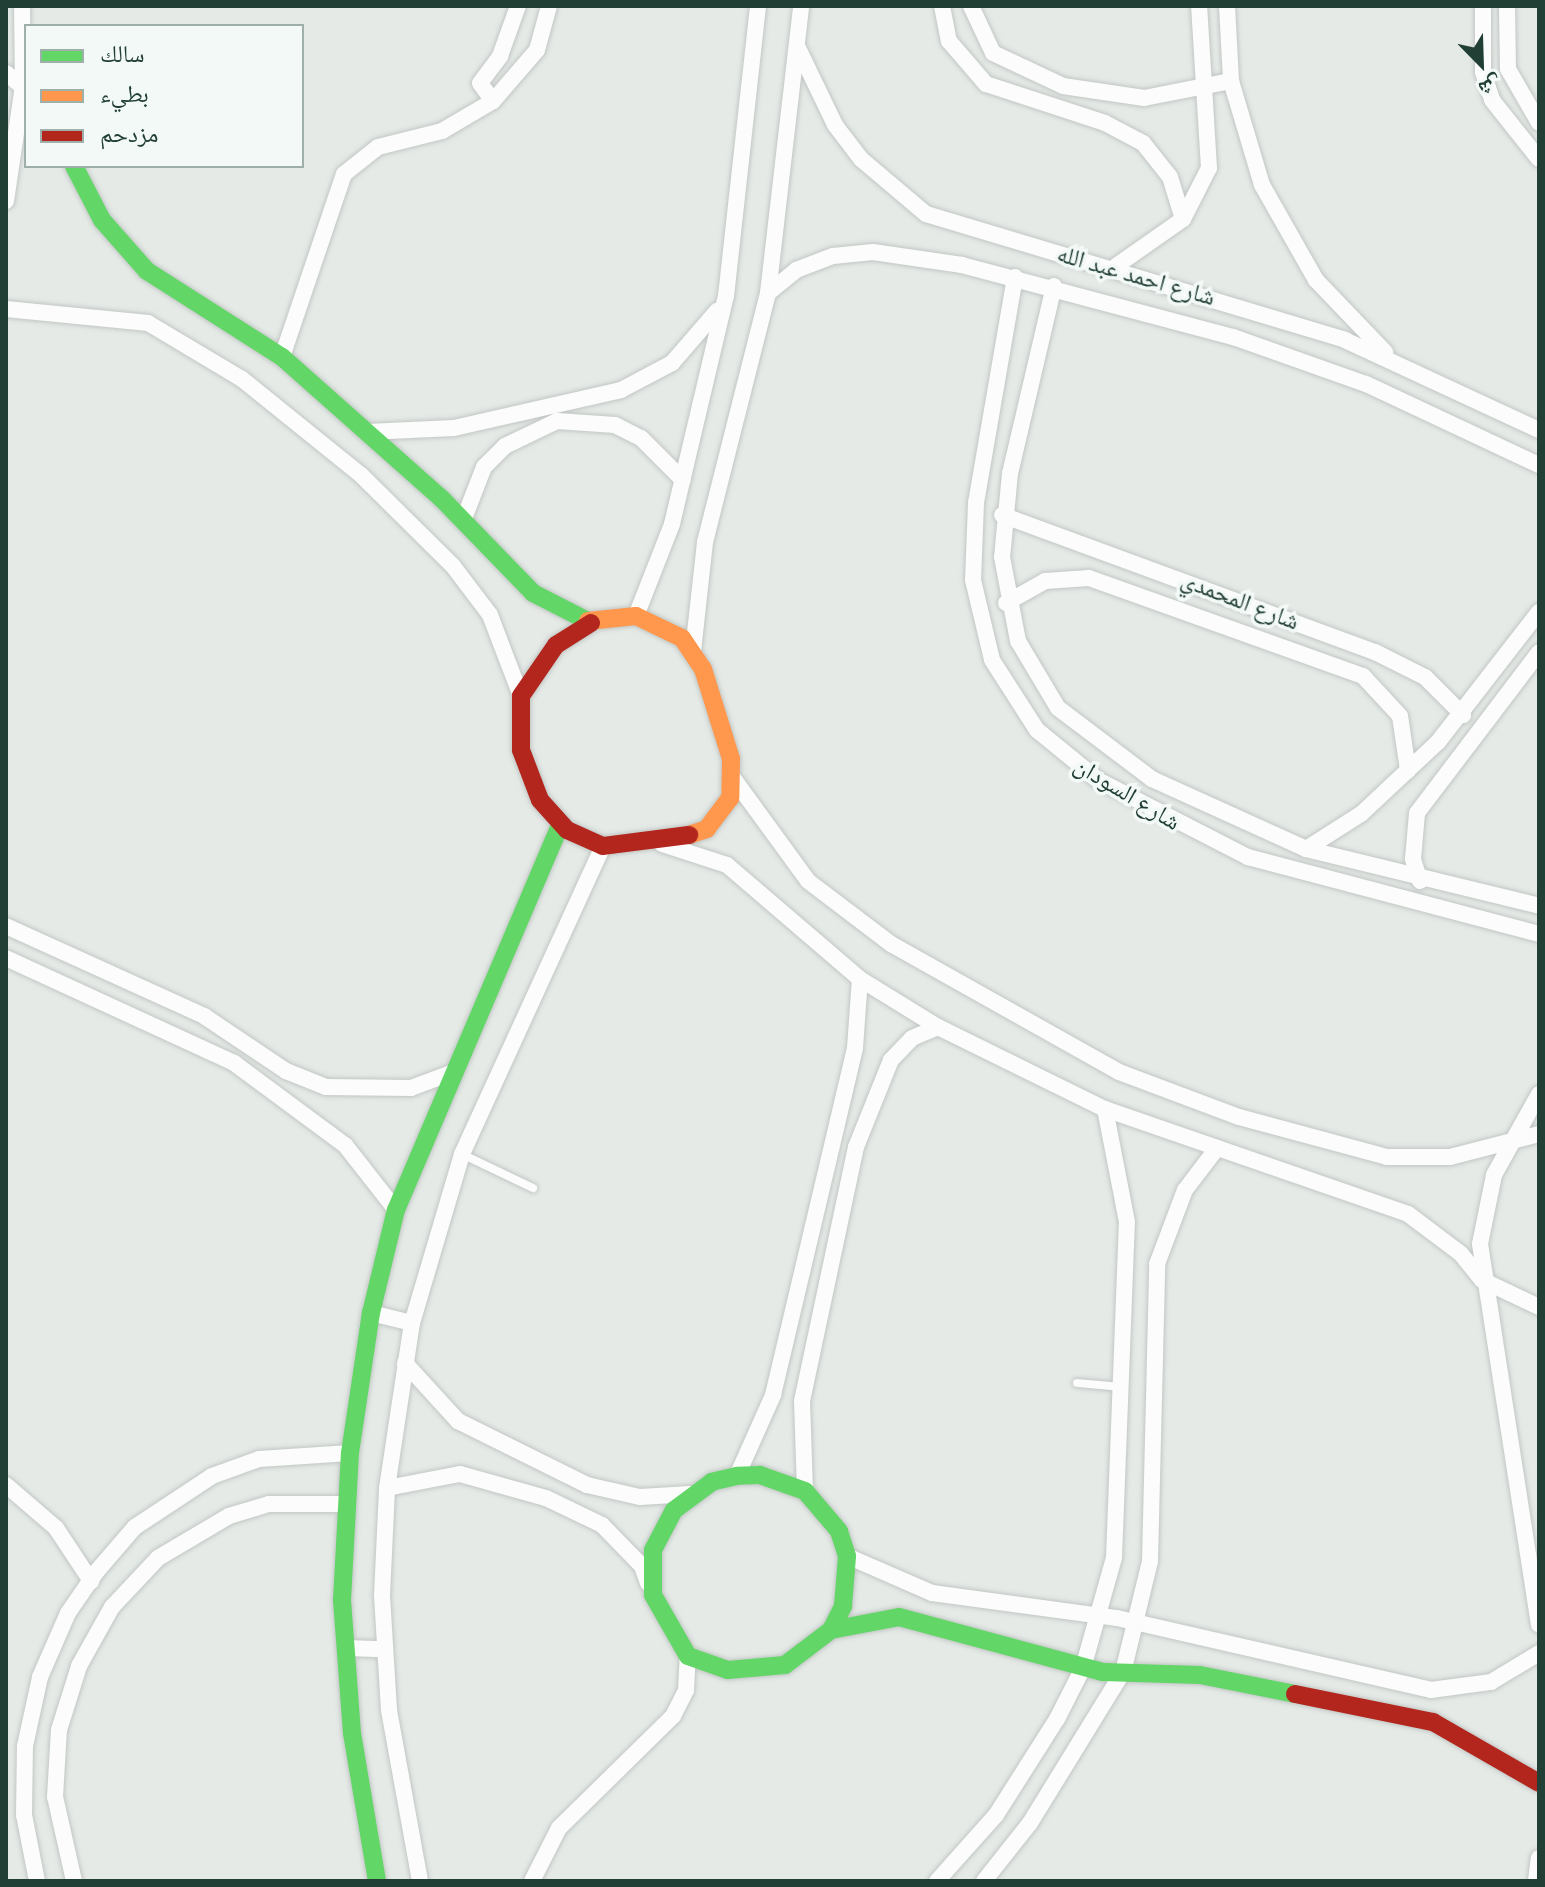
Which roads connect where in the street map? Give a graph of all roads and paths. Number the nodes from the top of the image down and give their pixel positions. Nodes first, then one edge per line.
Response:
1 (22, 6) edge
2 (518, 6) edge
3 (549, 6) edge
4 (758, 6) edge
5 (801, 6) edge
6 (942, 6) edge
7 (971, 6) edge
8 (1199, 6) edge
9 (1227, 6) edge
10 (1483, 6) edge
11 (1507, 6) edge
12 (798, 48) junction
13 (6, 73) edge
14 (1231, 81) junction
15 (1206, 83) junction
16 (24, 88) edge
17 (493, 101) junction
18 (1539, 123) edge
19 (1539, 159) edge
20 (75, 168) edge
21 (6, 201) edge
22 (1183, 219) junction
23 (1116, 266) junction
24 (1015, 277) junction
25 (1054, 286) junction
26 (768, 293) junction
27 (726, 296) junction
28 (6, 309) edge
29 (282, 357) junction
30 (1392, 358) junction
31 (1539, 430) edge
32 (367, 432) junction
33 (1539, 465) edge
34 (683, 480) junction
35 (1002, 515) junction
36 (463, 521) junction
37 (1006, 603) junction
38 (1539, 612) edge
39 (636, 616) junction
40 (591, 623) junction
41 (693, 651) junction
42 (1539, 652) edge
43 (521, 696) junction
44 (1463, 715) junction
45 (1408, 770) junction
46 (733, 778) junction
47 (560, 825) junction
48 (661, 844) junction
49 (603, 846) junction
50 (1306, 849) junction
51 (1420, 881) junction
52 (1539, 906) edge
53 (6, 926) edge
54 (1539, 934) edge
55 (6, 958) edge
56 (860, 979) junction
57 (938, 1027) junction
58 (451, 1073) junction
59 (1539, 1094) edge
60 (1105, 1109) junction
61 (1539, 1134) edge
62 (1509, 1143) junction
63 (1217, 1148) junction
64 (462, 1154) junction
65 (533, 1188) dead end
66 (396, 1210) junction
67 (1482, 1280) junction
68 (1539, 1307) edge
69 (371, 1313) junction
70 (412, 1323) junction
71 (405, 1363) junction
72 (1077, 1383) dead end
73 (1121, 1387) junction
74 (350, 1453) junction
75 (737, 1476) junction
76 (6, 1485) edge
77 (387, 1488) junction
78 (805, 1491) junction
79 (690, 1494) junction
80 (346, 1504) junction
81 (847, 1556) junction
82 (91, 1581) junction
83 (653, 1595) junction
84 (1098, 1618) junction
85 (1136, 1622) junction
86 (1539, 1624) edge
87 (831, 1630) junction
88 (346, 1648) junction
89 (383, 1649) junction
90 (1539, 1653) edge
91 (688, 1656) junction
92 (1083, 1668) junction
93 (1123, 1672) junction
94 (1539, 1783) edge
95 (1539, 1858) edge
96 (999, 1873) edge
97 (37, 1881) edge
98 (74, 1881) edge
99 (377, 1881) edge
100 (420, 1881) edge
101 (532, 1881) edge
102 (937, 1881) edge
103 (984, 1881) edge
104 (1536, 1881) edge

1 - 16 street
2 - 17 street
3 - 17 street
4 - 27 street
5 - 12 street
6 - 22 street
7 - 15 street
8 - 15 street
9 - 14 street
10 - 19 street
11 - 18 street
12 - 23 street, شارع احمد عبد الله
12 - 26 street
13 - 16 street
14 - 15 street
14 - 30 street
15 - 22 street
16 - 21 street
17 - 29 street
20 - 29 street
22 - 23 street
23 - 30 street, شارع احمد عبد الله
24 - 25 street, شارع احمد عبد الله
24 - 26 street, شارع احمد عبد الله
24 - 54 street, شارع السودان
25 - 33 street, شارع احمد عبد الله
25 - 35 street, شارع السودان
26 - 41 street
27 - 32 street
27 - 34 street
28 - 43 street
29 - 32 street
30 - 31 street, شارع احمد عبد الله
32 - 36 street
34 - 36 street
34 - 39 street
35 - 37 street, شارع السودان
35 - 44 street, شارع المحمدي
36 - 40 street
37 - 45 street, شارع المحمدي
37 - 50 street, شارع السودان
38 - 44 street
39 - 40 street
39 - 41 street
40 - 43 street
41 - 46 street
42 - 51 street
43 - 47 street
44 - 45 street
45 - 50 street
46 - 48 street
46 - 62 street
47 - 49 street
47 - 58 street
48 - 49 street
48 - 56 street
49 - 64 street
50 - 51 street, شارع السودان
51 - 52 street, شارع السودان
53 - 58 street
55 - 66 street
56 - 57 street
56 - 75 street
57 - 60 street
57 - 78 street
58 - 66 street
59 - 62 street
60 - 63 street
60 - 73 street
61 - 62 street
62 - 67 street
63 - 67 street
63 - 85 street
64 - 65 lane
64 - 70 street
66 - 69 street
67 - 68 street
67 - 86 street
69 - 70 street
69 - 74 street
70 - 71 street
71 - 77 street
71 - 79 street
72 - 73 lane
73 - 84 street
74 - 80 street
74 - 82 street
75 - 78 street
75 - 79 street
76 - 82 street
77 - 83 street
77 - 89 street
78 - 81 street
79 - 83 street
80 - 88 street
80 - 98 street
81 - 84 street
81 - 87 street
82 - 97 street
83 - 91 street
84 - 85 street
84 - 92 street
85 - 90 street
85 - 93 street
87 - 91 street
87 - 92 street
88 - 89 street
88 - 99 street
89 - 100 street
91 - 101 street
92 - 93 street
92 - 102 street
93 - 94 street
93 - 96 street
95 - 104 street
96 - 103 street

